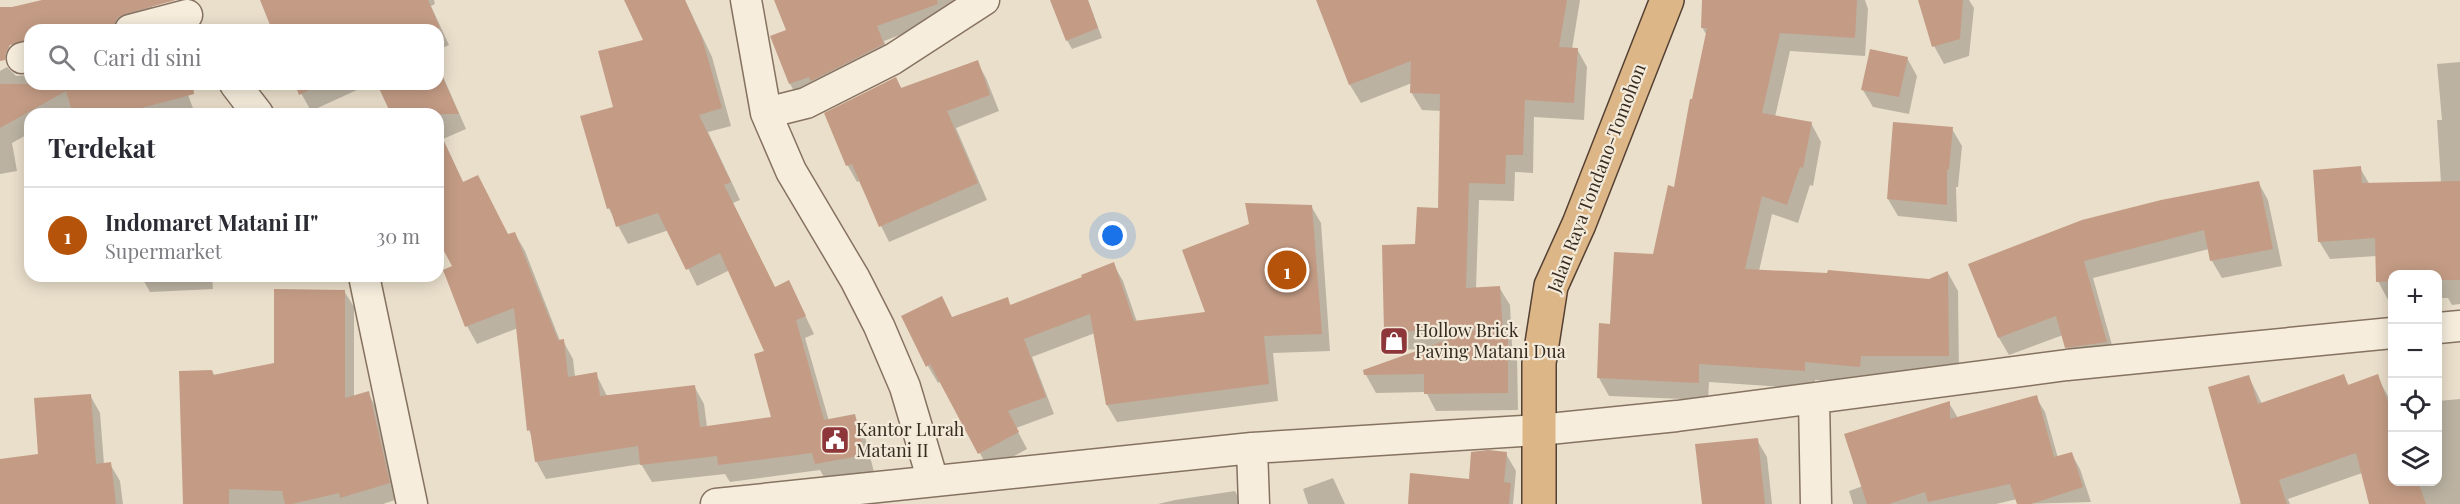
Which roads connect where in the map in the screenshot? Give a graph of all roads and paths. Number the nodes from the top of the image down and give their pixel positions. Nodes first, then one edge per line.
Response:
1 (746, 0) edge
2 (984, 0) edge
3 (1667, 0) edge
4 (187, 15) edge
5 (153, 24) edge
6 (240, 90) edge
7 (253, 108) edge
8 (766, 113) junction
9 (364, 282) edge
10 (2460, 326) edge
11 (2442, 328) edge
12 (2388, 333) edge
13 (1814, 399) junction
14 (1539, 430) junction
15 (1252, 448) junction
16 (916, 490) edge
17 (412, 504) edge
18 (716, 504) edge
19 (1254, 504) edge
20 (1539, 504) edge
21 (1816, 504) edge

1 - 8 street
2 - 8 street
3 - 14 highway, Jalan Raya Tondano-Tomohon
4 - 5 street
6 - 7 street
8 - 16 street
9 - 17 street
10 - 11 street
12 - 13 street
13 - 14 street
13 - 21 street
14 - 15 street
14 - 20 highway, Jalan Raya Tondano-Tomohon
15 - 16 street
15 - 19 street
16 - 18 street

